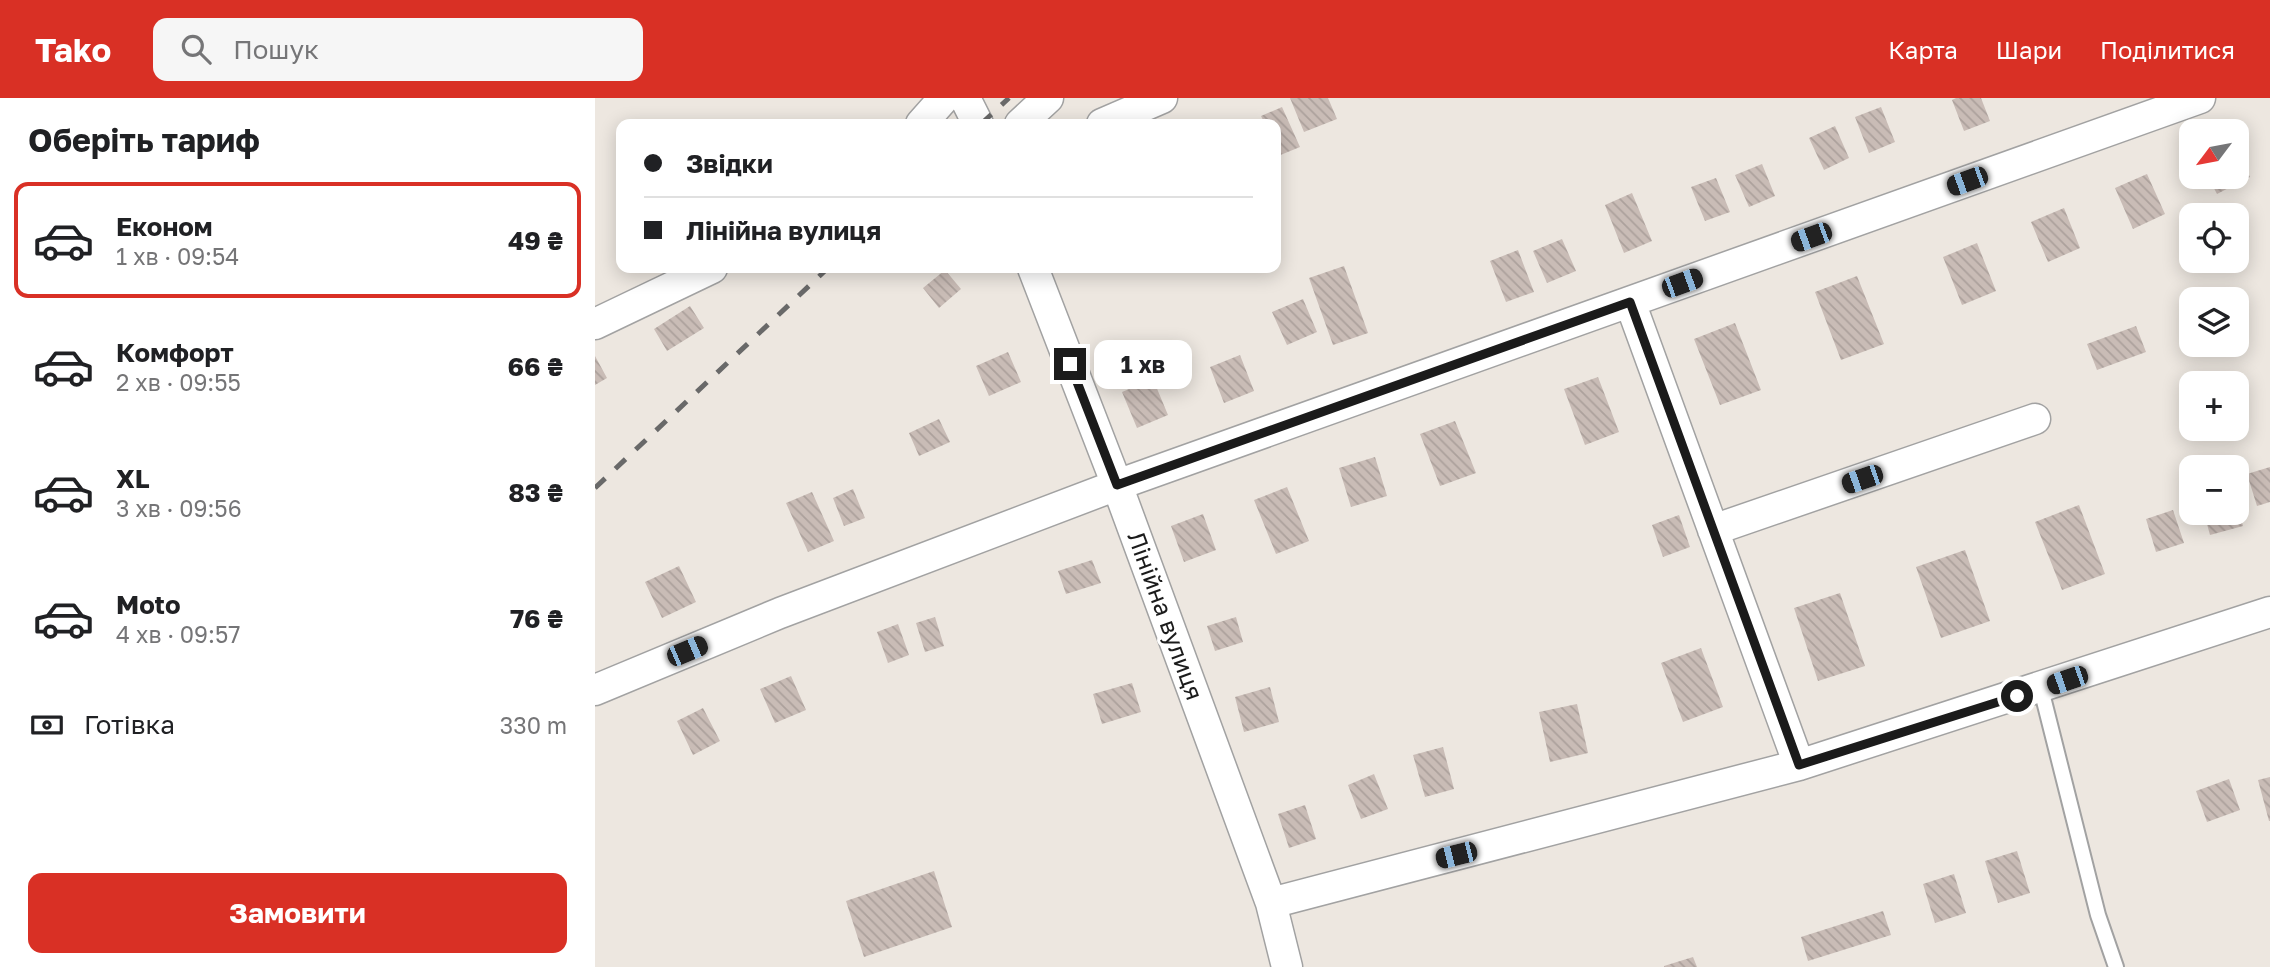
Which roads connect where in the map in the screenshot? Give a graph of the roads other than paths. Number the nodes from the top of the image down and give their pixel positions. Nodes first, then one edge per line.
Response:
1 (944, 98) edge
2 (965, 98) edge
3 (1048, 98) edge
4 (1162, 98) edge
5 (2200, 98) edge
6 (925, 119) edge
7 (976, 119) edge
8 (1025, 119) edge
9 (1114, 119) edge
10 (702, 273) edge
11 (1035, 273) edge
12 (1630, 302) junction
13 (595, 324) edge
14 (2035, 419) dead end
15 (1117, 485) junction
16 (1713, 530) junction
17 (2270, 612) edge
18 (2041, 689) junction
19 (595, 690) edge
20 (1799, 765) junction
21 (1271, 903) junction
22 (1287, 967) edge
23 (2116, 967) edge

1 - 6 street
2 - 7 street
3 - 8 street
4 - 9 street
5 - 12 street
10 - 13 street
11 - 15 street, Лінійна вулиця
12 - 15 street
12 - 16 street
14 - 16 street
15 - 19 street
15 - 21 street, Лінійна вулиця
16 - 20 street
17 - 18 street
18 - 20 street
18 - 23 lane
20 - 21 street
21 - 22 street, Лінійна вулиця

